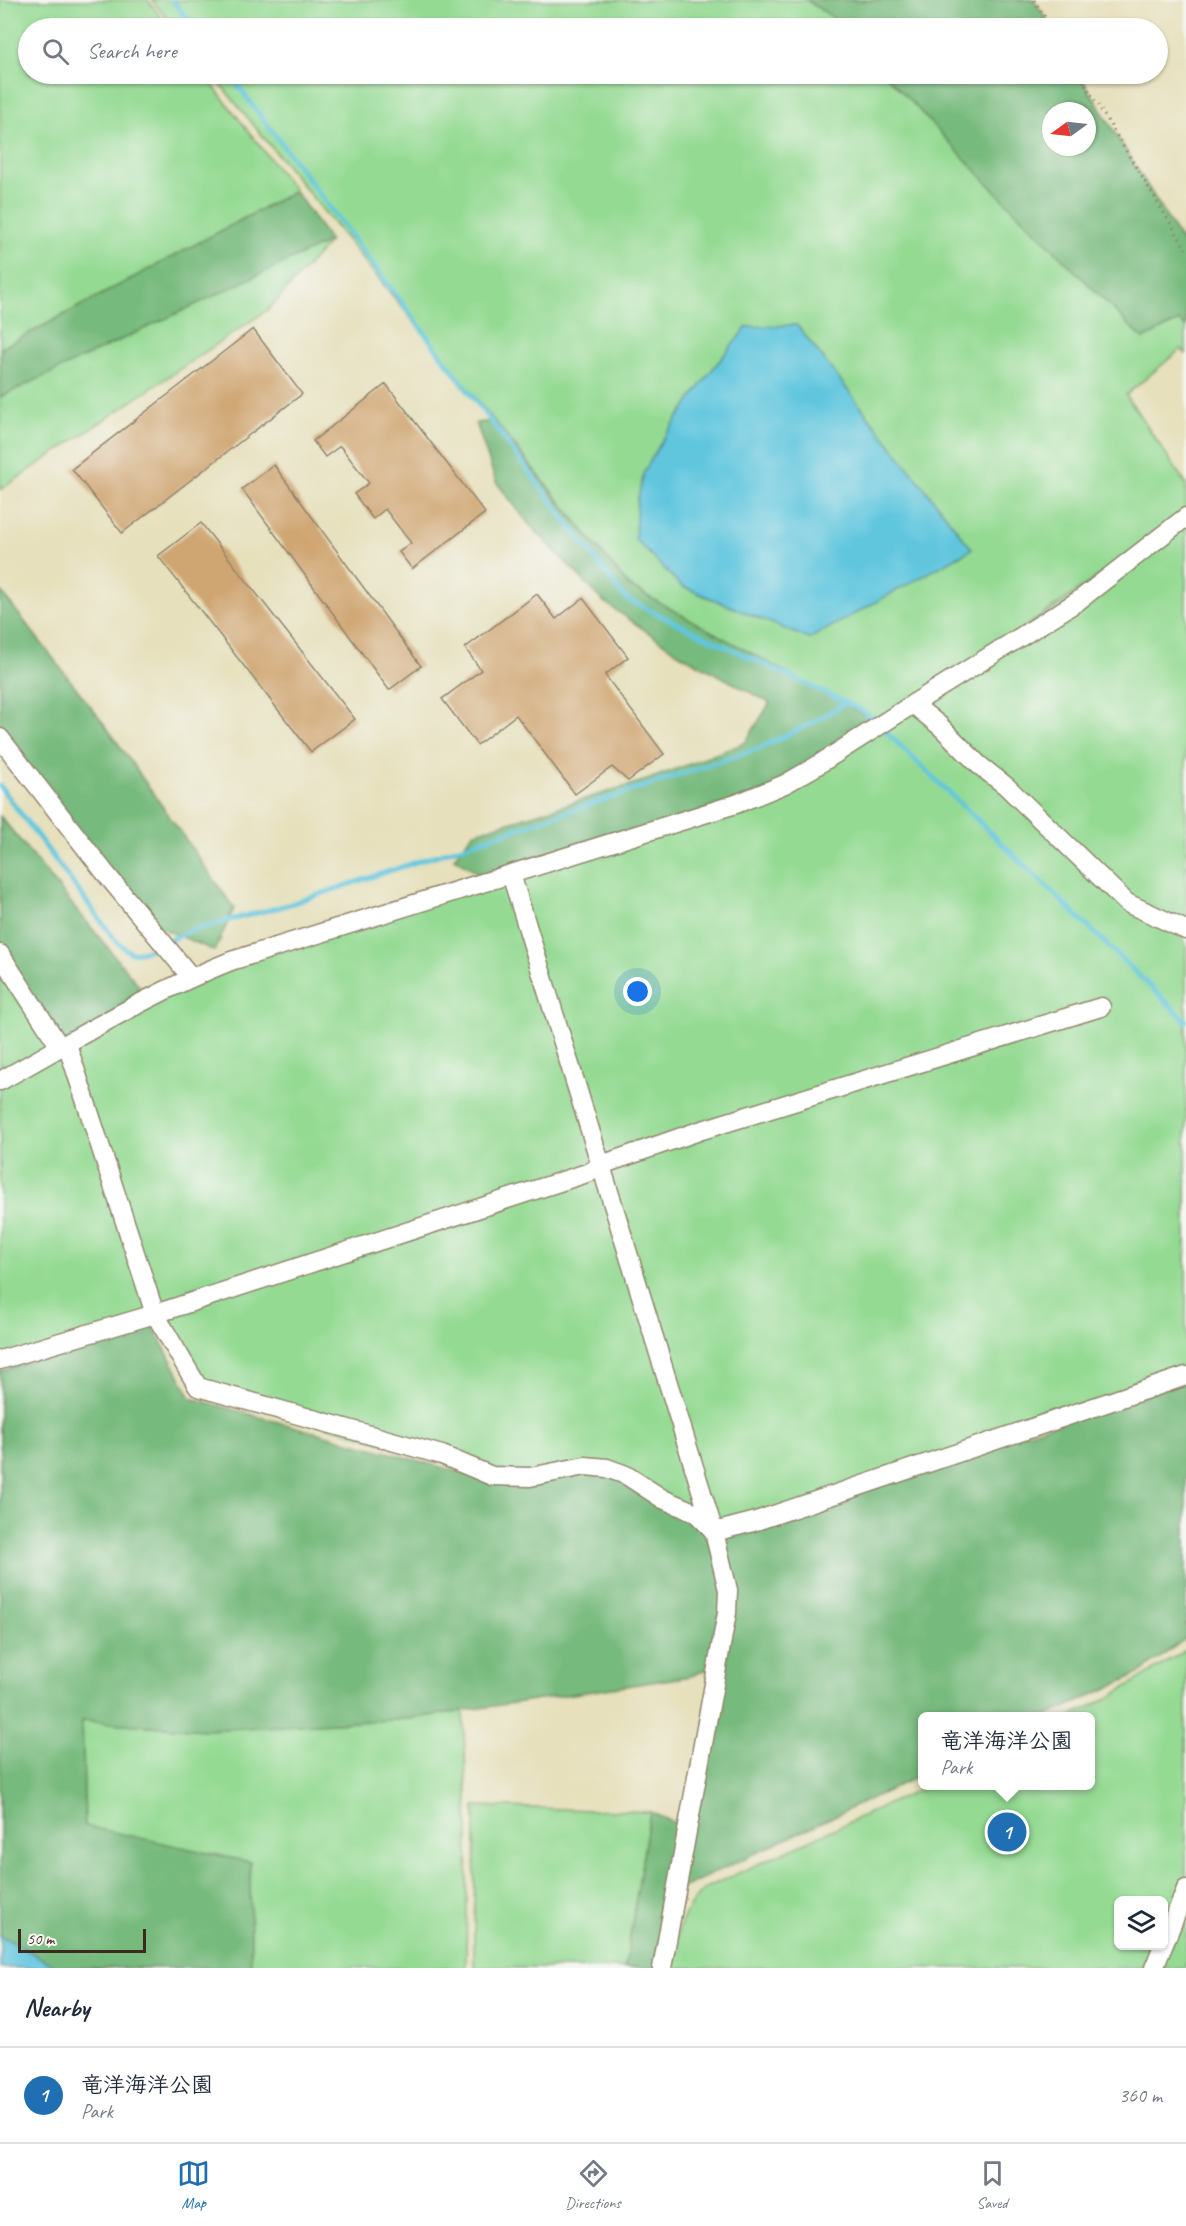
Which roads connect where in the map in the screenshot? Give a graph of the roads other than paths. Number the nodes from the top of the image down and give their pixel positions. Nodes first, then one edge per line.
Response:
1 (1186, 516) edge
2 (913, 704) junction
3 (0, 738) edge
4 (511, 874) junction
5 (1186, 930) edge
6 (0, 954) edge
7 (191, 977) junction
8 (1101, 1007) dead end
9 (63, 1046) junction
10 (0, 1081) edge
11 (601, 1165) junction
12 (155, 1314) junction
13 (0, 1360) edge
14 (1186, 1376) edge
15 (714, 1532) junction
16 (1186, 1889) edge
17 (1168, 1933) edge
18 (1161, 1950) edge
19 (662, 1968) edge
20 (1154, 1968) edge

1 - 2 street
2 - 4 street
2 - 5 street
3 - 7 street
4 - 7 street
4 - 11 street
6 - 9 street
7 - 9 street
8 - 11 street
9 - 10 street
9 - 12 street
11 - 12 street
11 - 15 street
12 - 13 street
12 - 15 street
14 - 15 street
15 - 19 street
16 - 17 street
18 - 20 street

